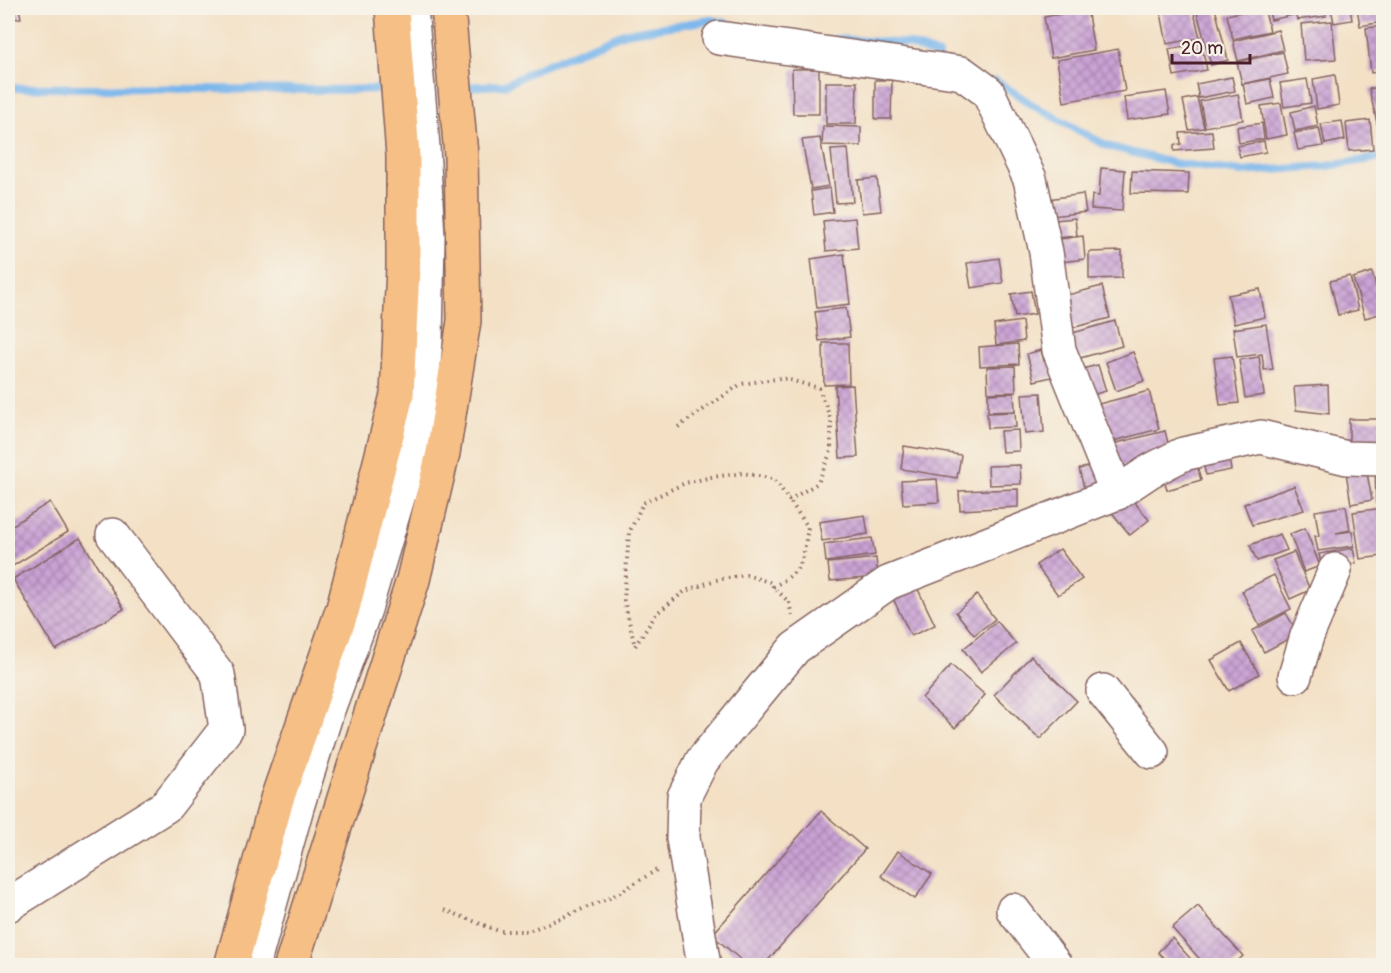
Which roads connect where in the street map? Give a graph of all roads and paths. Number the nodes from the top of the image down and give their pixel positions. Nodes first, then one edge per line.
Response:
1 (405, 8) edge
2 (448, 8) edge
3 (719, 38) dead end
4 (413, 152) junction
5 (678, 427) dead end
6 (1383, 459) edge
7 (1117, 493) junction
8 (789, 500) junction
9 (113, 535) dead end
10 (1335, 570) dead end
11 (773, 587) junction
12 (795, 648) junction
13 (1295, 676) dead end
14 (1103, 692) dead end
15 (1152, 752) dead end
16 (683, 838) junction
17 (8, 905) edge
18 (1013, 909) dead end
19 (445, 910) dead end
20 (231, 966) edge
21 (253, 966) edge
22 (291, 966) edge
23 (704, 966) edge
24 (1056, 966) edge

1 - 4 main road
2 - 22 main road
3 - 7 street
4 - 20 main road
4 - 21 street
5 - 8 path
6 - 7 street
7 - 12 street
8 - 11 path
8 - 11 path
9 - 17 street
10 - 13 street
11 - 12 path
12 - 16 street
14 - 15 street
16 - 19 path
16 - 23 street
18 - 24 street

